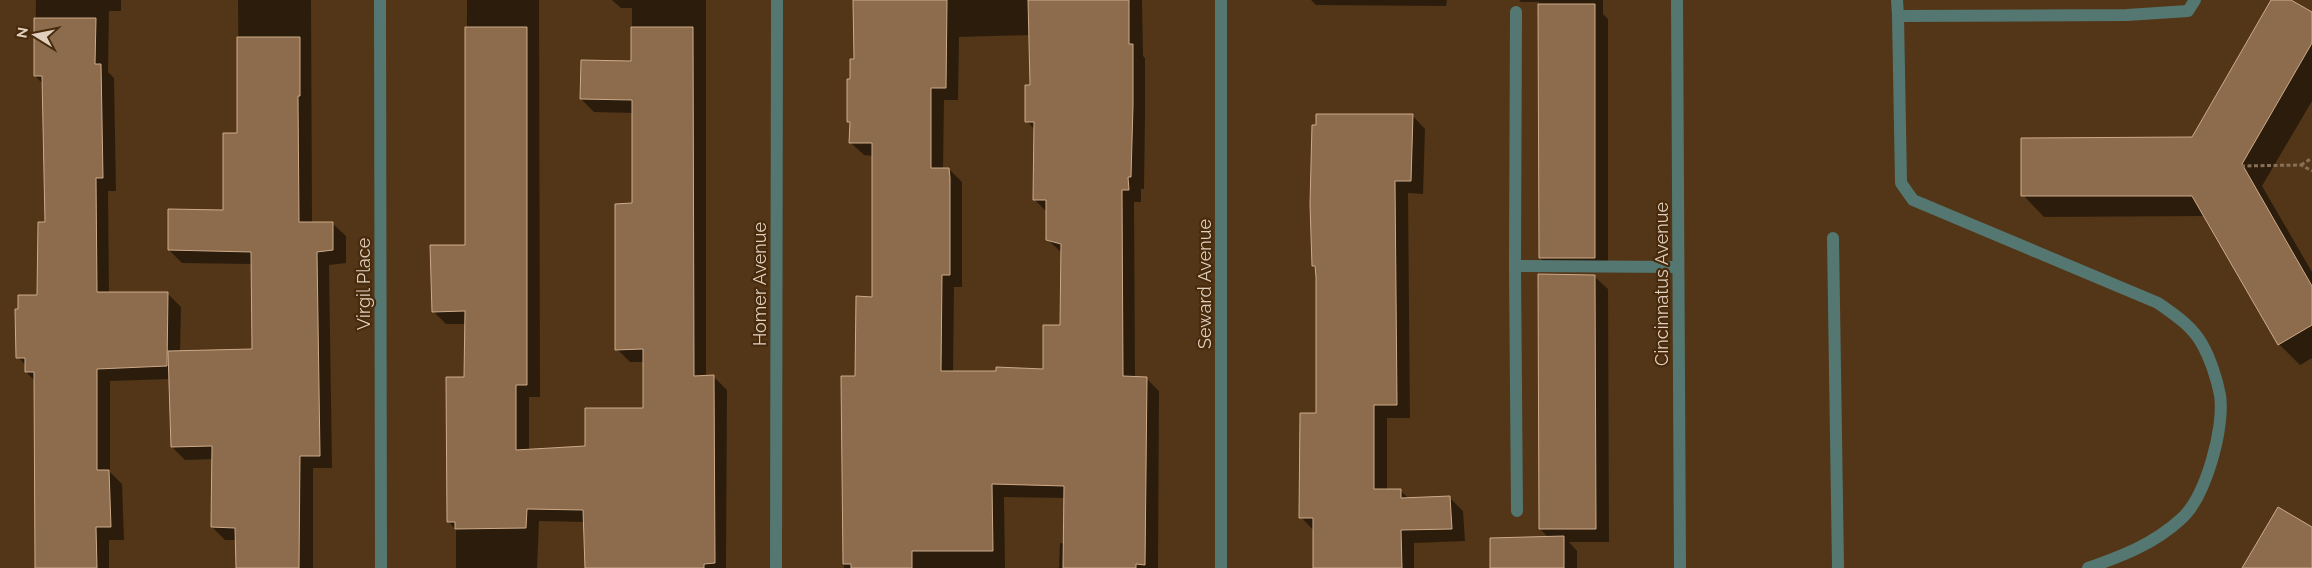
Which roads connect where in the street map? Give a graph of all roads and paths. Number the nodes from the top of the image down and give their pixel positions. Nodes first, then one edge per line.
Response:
1 (380, 0) edge
2 (777, 0) edge
3 (1221, 0) edge
4 (1677, 0) edge
5 (1897, 0) edge
6 (2195, 0) edge
7 (1516, 12) dead end
8 (1898, 16) junction
9 (2312, 158) edge
10 (2301, 165) junction
11 (2241, 166) dead end
12 (2312, 171) edge
13 (1832, 238) dead end
14 (1515, 266) junction
15 (1678, 267) junction
16 (1517, 511) dead end
17 (381, 568) edge
18 (776, 568) edge
19 (1222, 568) edge
20 (1680, 568) edge
21 (1838, 568) edge
22 (2088, 568) edge

1 - 17 street, Virgil Place
2 - 18 street, Homer Avenue
3 - 19 street, Seward Avenue
4 - 15 street, Cincinnatus Avenue
5 - 8 street
6 - 8 street
7 - 14 street
8 - 22 street
9 - 10 path
10 - 11 path
10 - 12 path
13 - 21 street
14 - 15 street
14 - 16 street
15 - 20 street, Cincinnatus Avenue

